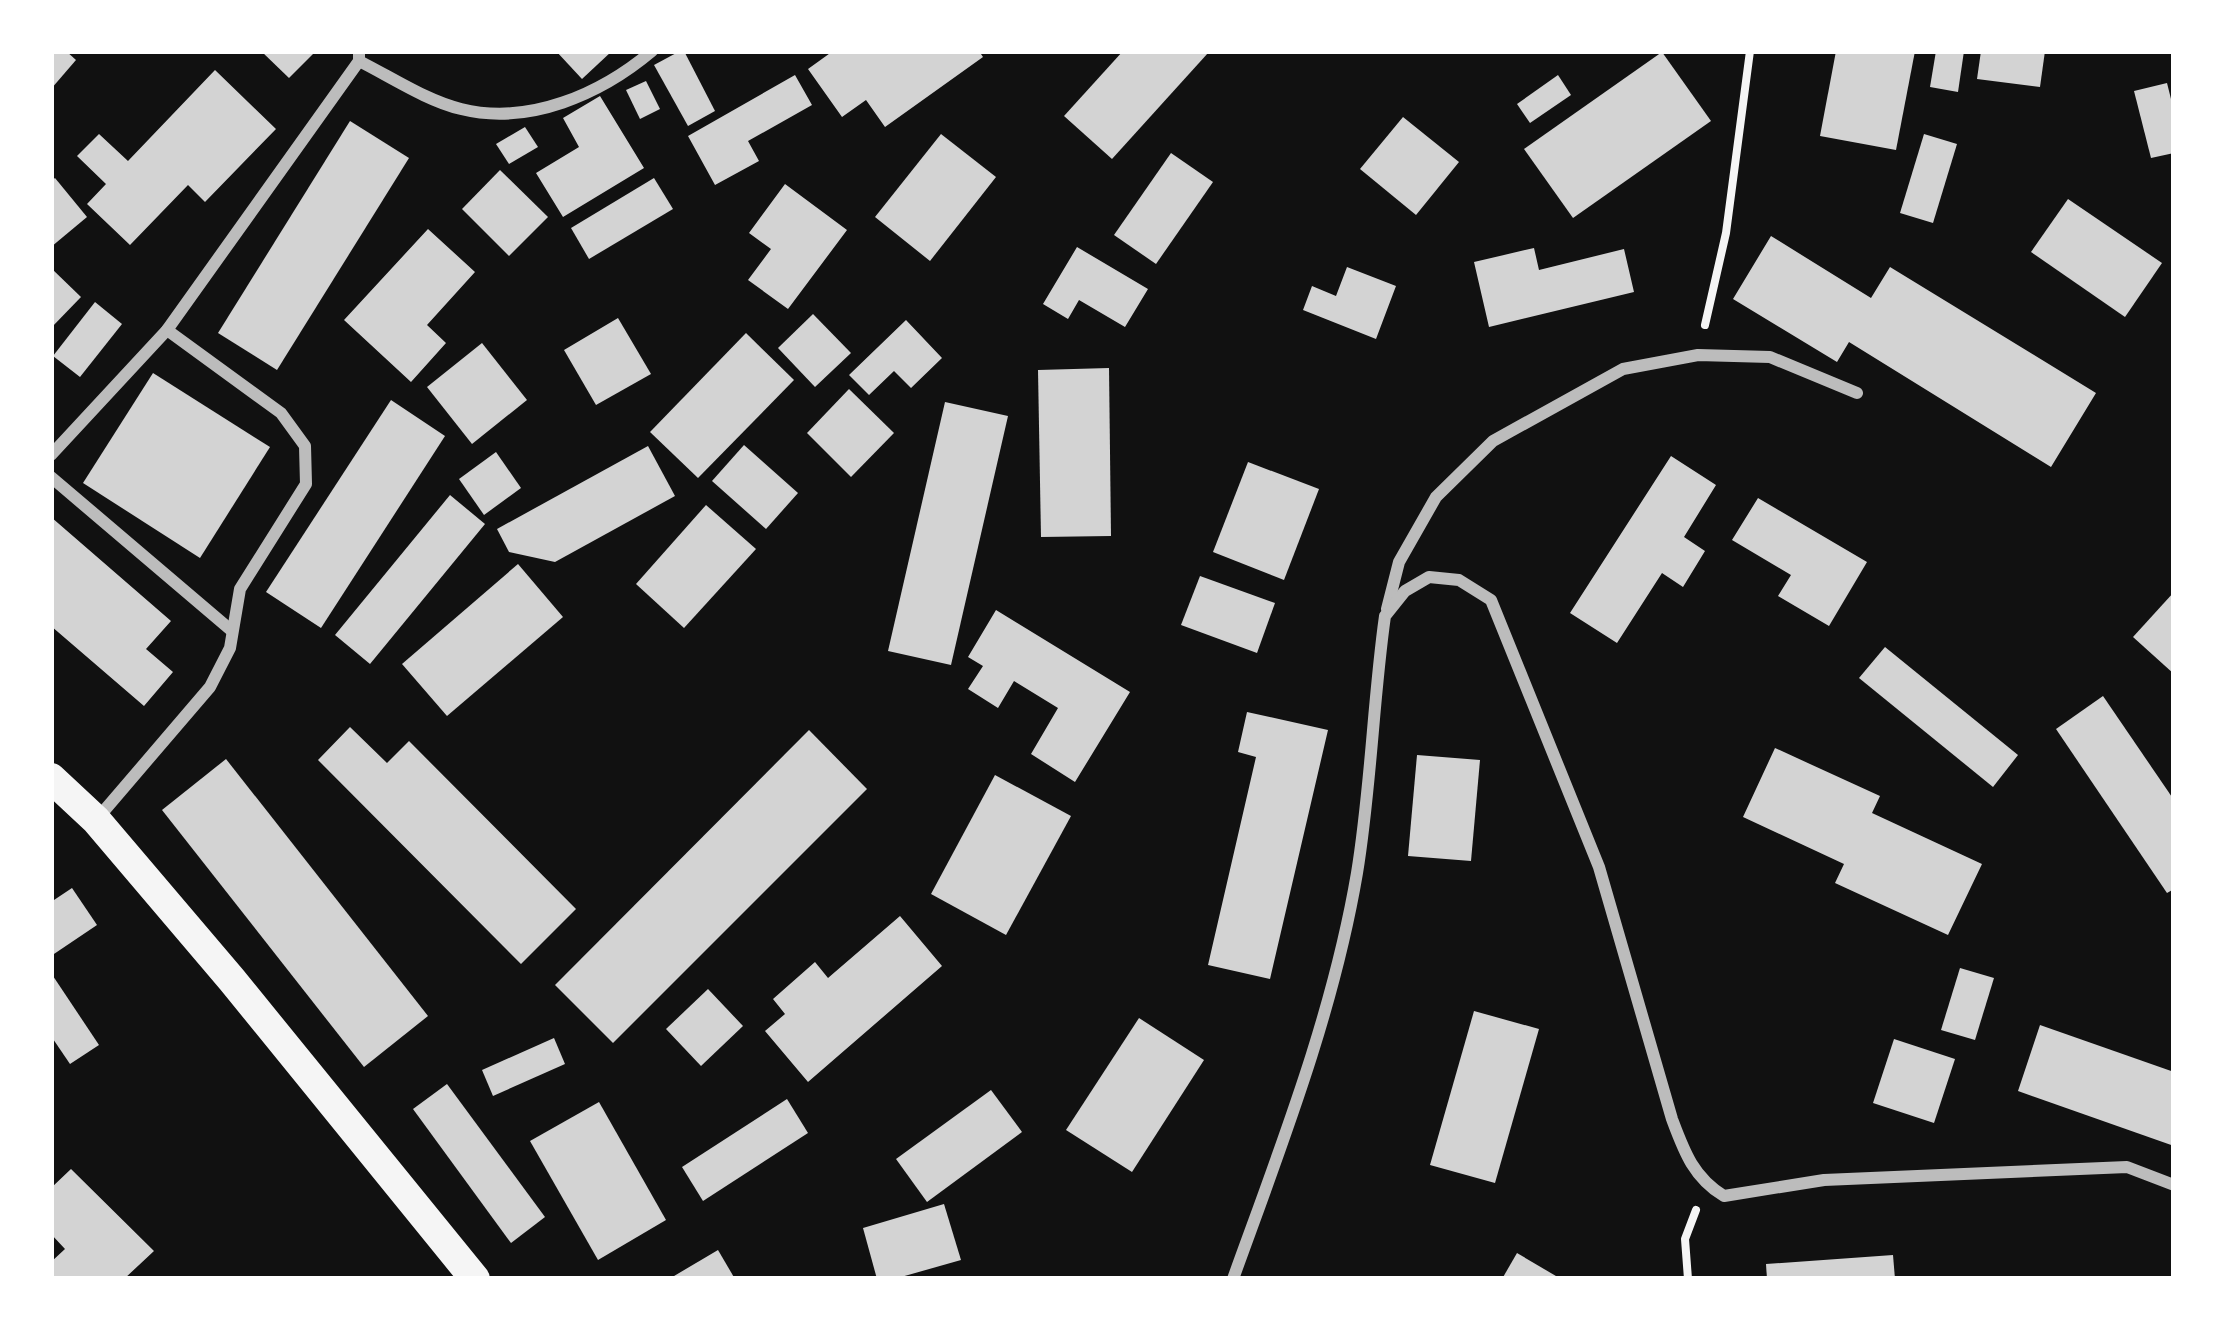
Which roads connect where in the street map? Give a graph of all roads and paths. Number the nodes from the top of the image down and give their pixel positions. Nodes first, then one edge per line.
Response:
1 (652, 51) edge
2 (1750, 51) edge
3 (359, 56) edge
4 (167, 330) junction
5 (1698, 355) junction
6 (1857, 393) dead end
7 (51, 455) edge
8 (51, 477) edge
9 (1385, 616) junction
10 (232, 631) junction
11 (51, 778) edge
12 (96, 820) junction
13 (1705, 1184) junction
14 (2174, 1186) edge
15 (475, 1279) edge
16 (1233, 1279) edge
17 (1688, 1279) edge

1 - 3 street
2 - 5 path
3 - 4 street
4 - 7 street
4 - 10 street
5 - 6 street
5 - 9 street
8 - 10 street
9 - 13 street
9 - 16 street
10 - 12 street
11 - 12 main road
12 - 15 main road
13 - 14 street
13 - 17 path

